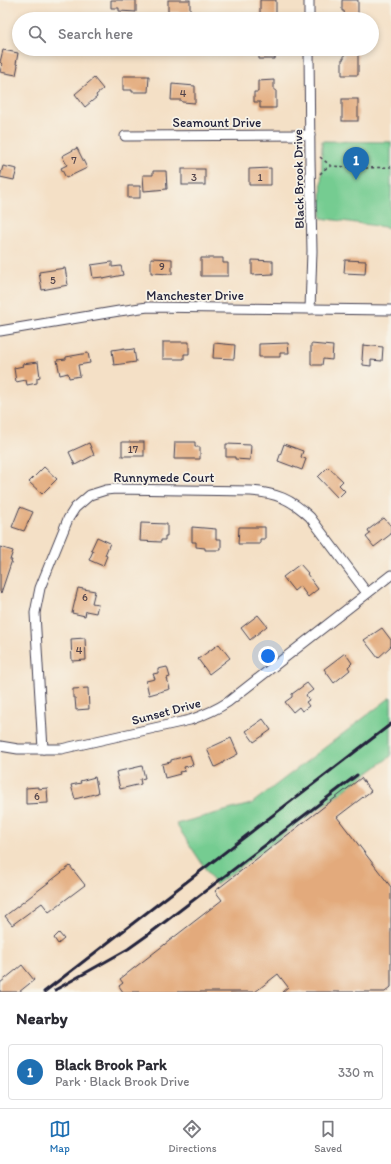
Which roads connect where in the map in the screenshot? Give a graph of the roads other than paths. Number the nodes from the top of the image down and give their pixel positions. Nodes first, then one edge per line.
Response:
1 (309, 0) edge
2 (309, 12) edge
3 (310, 56) edge
4 (310, 135) junction
5 (125, 136) dead end
6 (310, 309) junction
7 (391, 310) edge
8 (0, 330) edge
9 (391, 575) edge
10 (367, 593) junction
11 (0, 746) edge
12 (43, 749) junction

1 - 2 street
3 - 4 street, Black Brook Drive
4 - 5 street, Seamount Drive
4 - 6 street, Black Brook Drive
6 - 7 street, Manchester Drive
6 - 8 street, Manchester Drive
9 - 10 street, Sunset Drive
10 - 12 street, Sunset Drive
10 - 12 street, Runnymede Court
11 - 12 street, Sunset Drive

